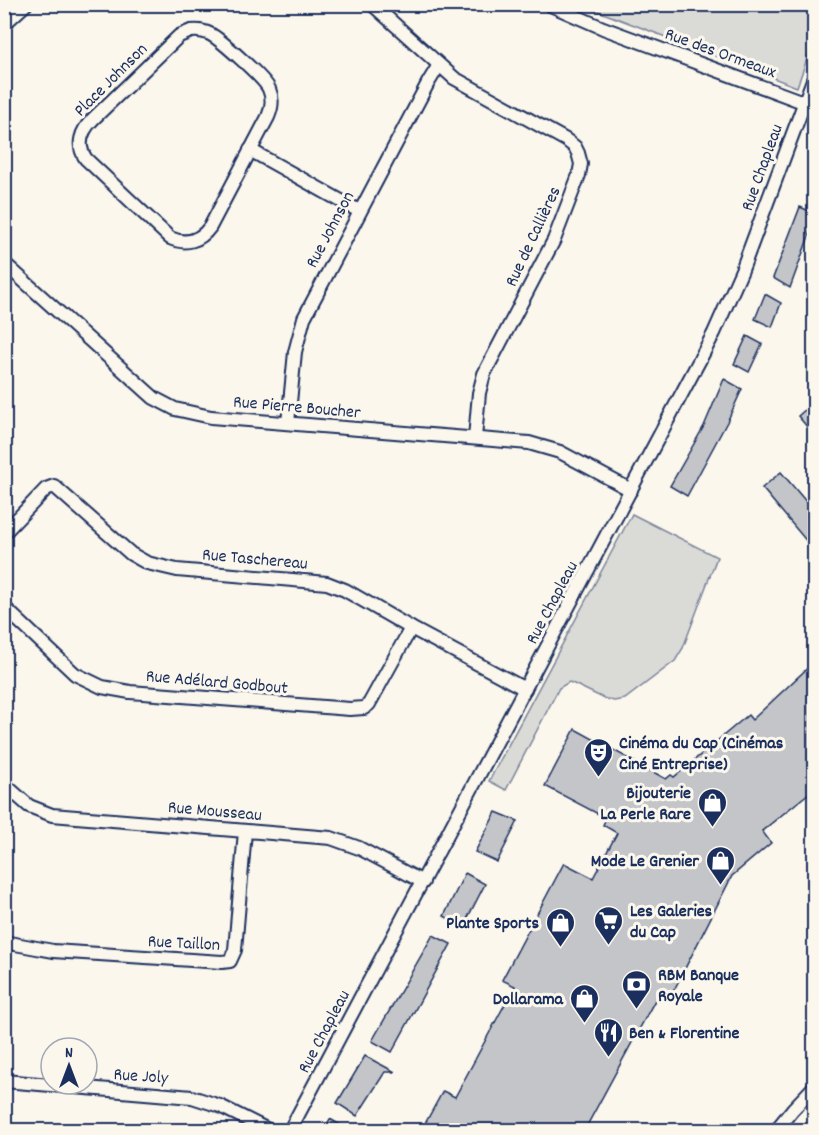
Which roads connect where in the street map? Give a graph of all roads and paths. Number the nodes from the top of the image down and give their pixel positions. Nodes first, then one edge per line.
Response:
1 (26, 4) edge
2 (372, 4) edge
3 (548, 4) edge
4 (4, 24) edge
5 (439, 65) junction
6 (814, 77) edge
7 (809, 105) edge
8 (250, 150) junction
9 (359, 211) junction
10 (4, 263) edge
11 (288, 423) junction
12 (476, 438) junction
13 (631, 490) junction
14 (4, 533) edge
15 (4, 607) edge
16 (411, 628) junction
17 (525, 689) junction
18 (4, 784) edge
19 (245, 831) junction
20 (423, 882) junction
21 (4, 942) edge
22 (4, 1081) edge
23 (814, 1087) edge
24 (268, 1131) edge
25 (290, 1131) edge
26 (776, 1131) edge

1 - 4 street
2 - 5 street, Rue de Callières
3 - 7 street, Rue des Ormeaux
5 - 9 street, Rue Johnson
5 - 12 street, Rue de Callières
6 - 7 street, Rue Chapleau
7 - 13 street, Rue Chapleau
8 - 8 street, Place Johnson
8 - 9 street
9 - 11 street, Rue Johnson
10 - 11 street, Rue Pierre Boucher
11 - 12 street, Rue Pierre Boucher
12 - 13 street, Rue Pierre Boucher
13 - 17 street, Rue Chapleau
14 - 16 street, Rue Taschereau
15 - 16 street, Rue Adélard Godbout
16 - 17 street, Rue Taschereau
17 - 20 street, Rue Chapleau
18 - 19 street, Rue Mousseau
19 - 20 street, Rue Mousseau
19 - 21 street, Rue Taillon
20 - 25 street, Rue Chapleau
22 - 24 street, Rue Joly
23 - 26 street

